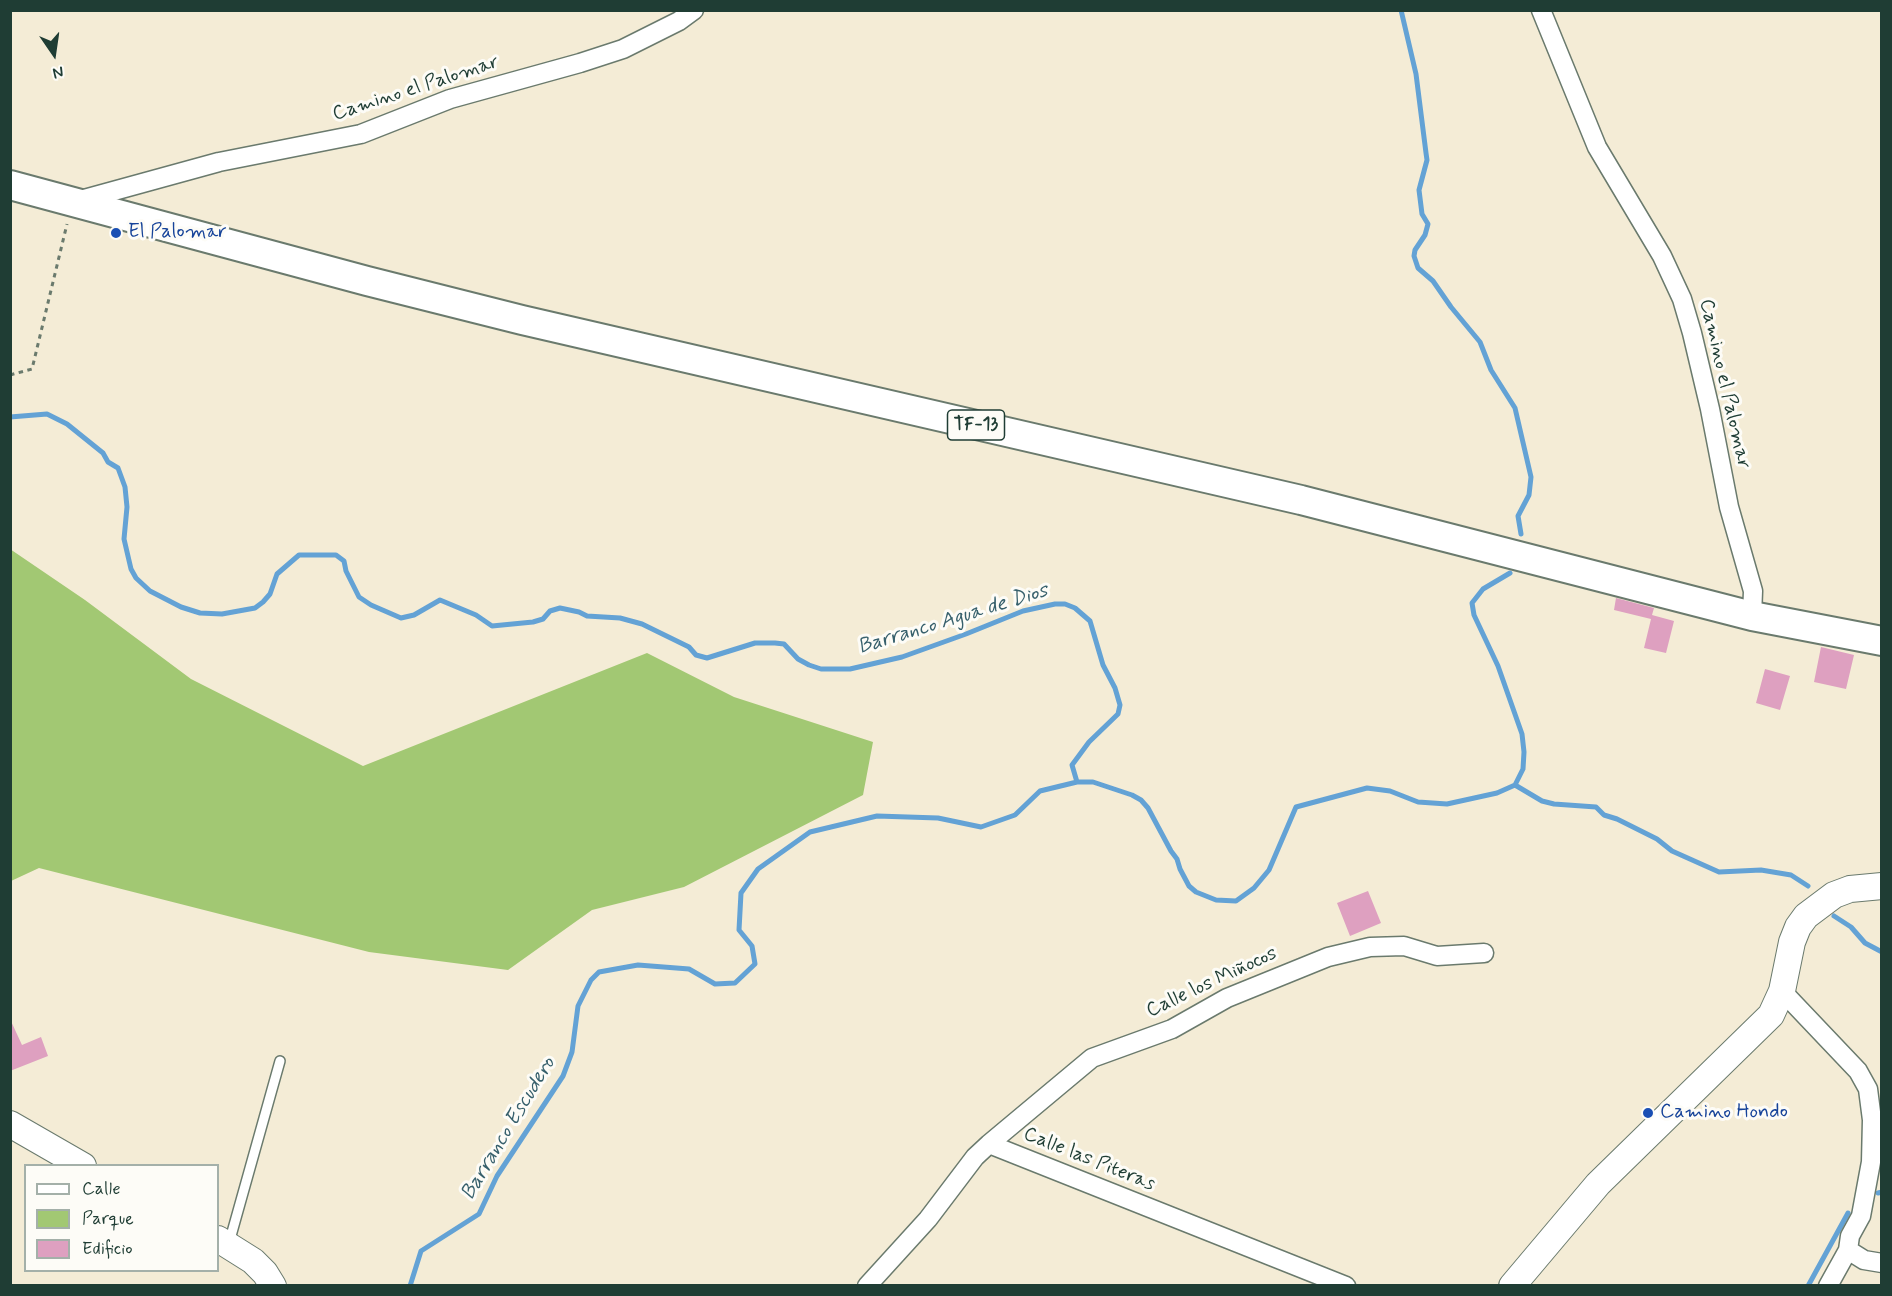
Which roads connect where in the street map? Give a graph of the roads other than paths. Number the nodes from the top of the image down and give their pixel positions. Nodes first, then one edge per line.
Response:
1 (694, 10) edge
2 (1540, 10) edge
3 (10, 185) edge
4 (72, 202) junction
5 (1752, 616) junction
6 (1881, 641) edge
7 (1881, 886) edge
8 (1484, 953) dead end
9 (1782, 991) junction
10 (280, 1061) dead end
11 (1875, 1088) edge
12 (10, 1124) edge
13 (989, 1144) junction
14 (80, 1164) edge
15 (223, 1242) edge
16 (1848, 1250) junction
17 (1881, 1263) edge
18 (273, 1286) edge
19 (867, 1286) edge
20 (1346, 1286) edge
21 (1512, 1286) edge
22 (1828, 1286) edge

1 - 4 street, Camino el Palomar
2 - 5 street, Camino el Palomar
3 - 4 main road, TF-13
4 - 5 main road, TF-13
5 - 6 main road, TF-13
7 - 9 street
8 - 13 street, Calle los Miñocos
9 - 11 street
9 - 21 street
10 - 15 lane
11 - 16 street
12 - 14 street
13 - 19 street
13 - 20 street, Calle las Piteras
15 - 18 street
16 - 17 street
16 - 22 street

